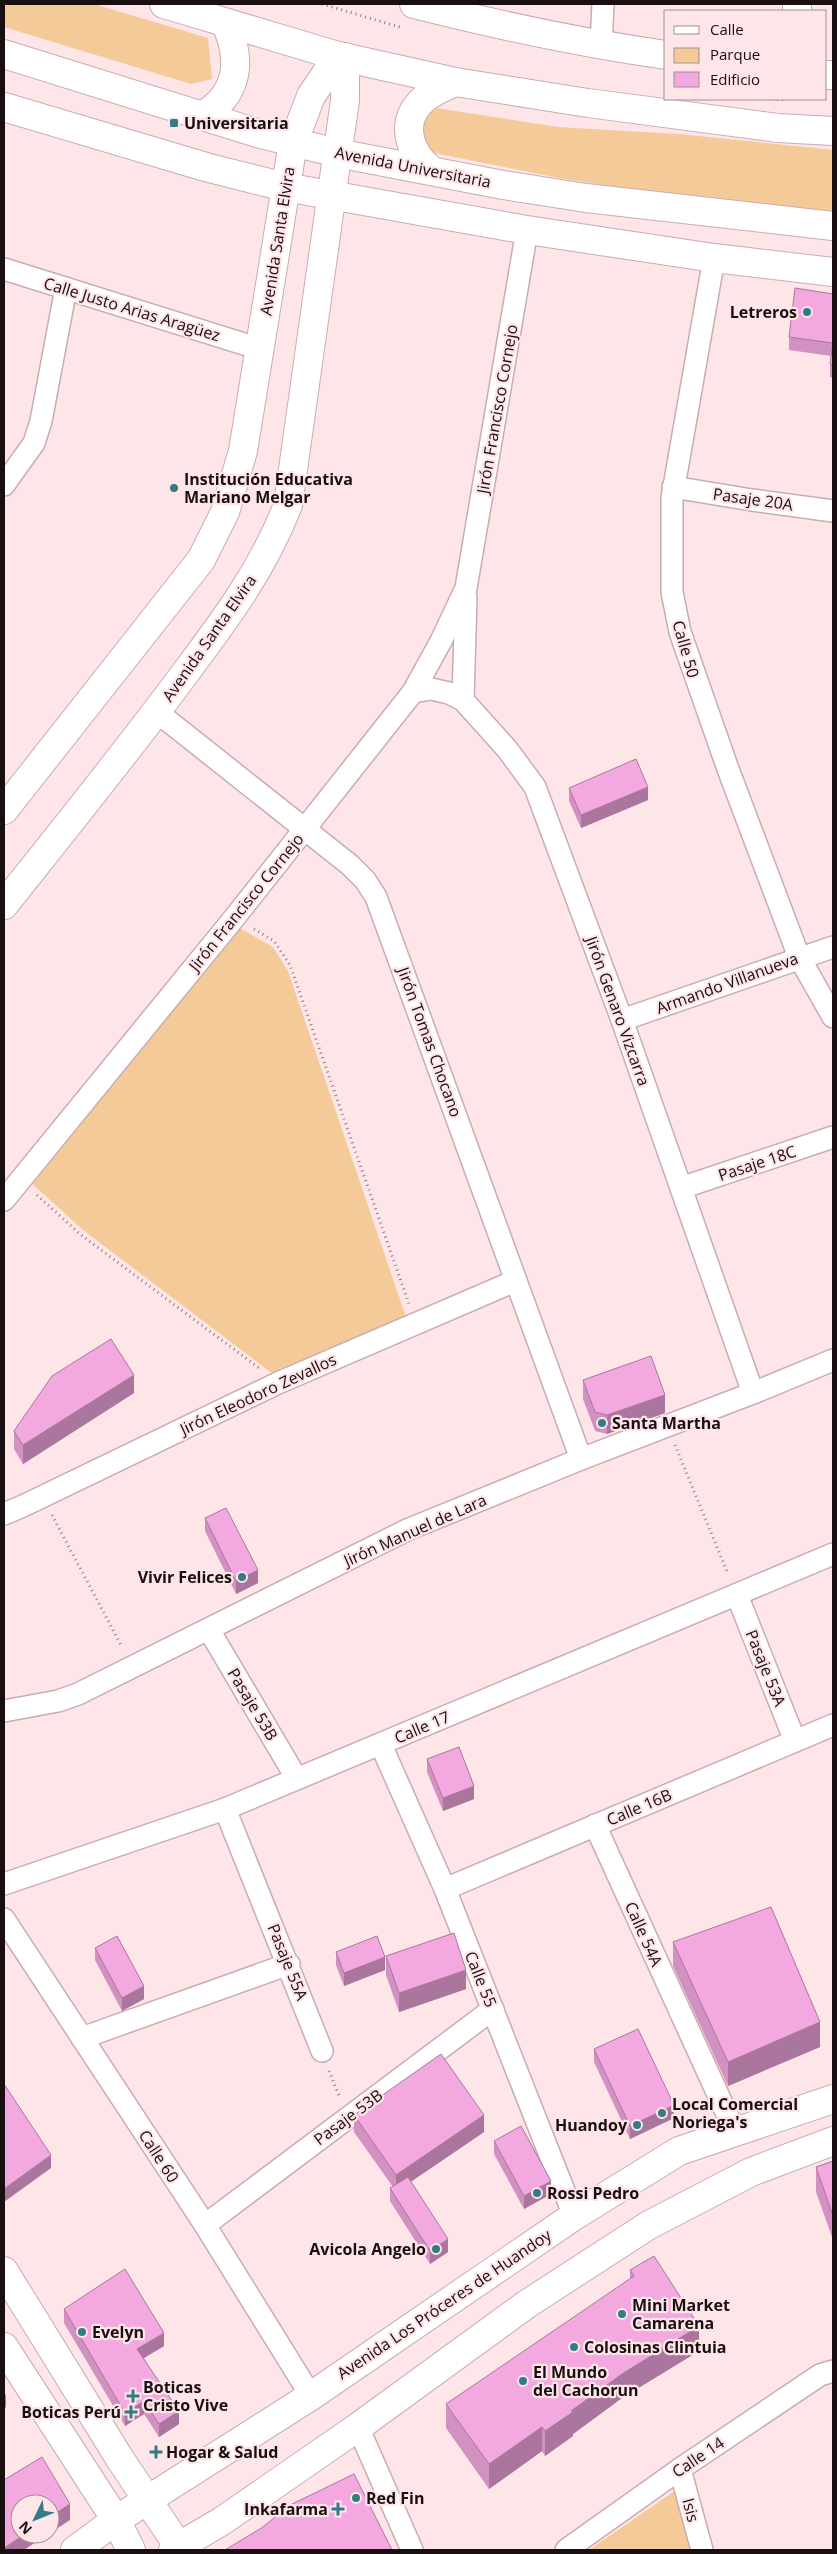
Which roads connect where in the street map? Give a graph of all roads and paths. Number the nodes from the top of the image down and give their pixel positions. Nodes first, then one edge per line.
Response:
1 (164, 4) edge
2 (414, 4) edge
3 (603, 4) edge
4 (223, 16) edge
5 (601, 46) junction
6 (4, 54) edge
7 (664, 55) edge
8 (342, 57) junction
9 (456, 82) junction
10 (4, 107) edge
11 (202, 116) junction
12 (833, 131) edge
13 (293, 143) junction
14 (337, 153) junction
15 (431, 170) junction
16 (285, 187) junction
17 (330, 195) junction
18 (833, 226) edge
19 (527, 230) junction
20 (714, 258) junction
21 (4, 269) edge
22 (833, 272) edge
23 (66, 288) junction
24 (260, 349) junction
25 (4, 485) edge
26 (673, 487) junction
27 (833, 511) edge
28 (466, 588) junction
29 (413, 692) junction
30 (463, 700) junction
31 (157, 712) junction
32 (4, 810) edge
33 (304, 829) junction
34 (4, 905) edge
35 (235, 917) junction
36 (833, 947) edge
37 (799, 957) junction
38 (833, 1017) edge
39 (622, 1020) junction
40 (833, 1137) edge
41 (20, 1180) junction
42 (680, 1188) junction
43 (4, 1200) edge
44 (515, 1281) junction
45 (415, 1324) junction
46 (833, 1360) edge
47 (278, 1383) junction
48 (753, 1393) junction
49 (667, 1426) junction
50 (580, 1459) junction
51 (42, 1497) junction
52 (4, 1514) edge
53 (833, 1554) edge
54 (737, 1595) junction
55 (209, 1630) junction
56 (133, 1667) junction
57 (4, 1711) edge
58 (833, 1725) edge
59 (795, 1741) junction
60 (380, 1745) junction
61 (297, 1779) junction
62 (225, 1809) junction
63 (595, 1825) junction
64 (4, 1884) edge
65 (445, 1889) junction
66 (4, 1919) edge
67 (289, 1964) junction
68 (493, 2009) junction
69 (82, 2038) junction
70 (322, 2051) joint
71 (833, 2099) edge
72 (354, 2113) junction
73 (736, 2134) junction
74 (833, 2141) edge
75 (574, 2216) junction
76 (204, 2225) junction
77 (4, 2271) edge
78 (4, 2348) edge
79 (833, 2371) edge
80 (312, 2396) junction
81 (358, 2427) junction
82 (680, 2469) junction
83 (148, 2501) junction
84 (116, 2520) junction
85 (178, 2549) edge
86 (75, 2550) edge
87 (131, 2550) edge
88 (412, 2550) edge
89 (566, 2550) edge
90 (702, 2550) edge

1 - 4 main road
2 - 5 main road
3 - 5 street
4 - 8 main road
4 - 11 main road
5 - 7 main road
6 - 11 main road, Avenida Universitaria
8 - 9 main road
8 - 13 main road, Avenida Santa Elvira
8 - 14 main road, Avenida Santa Elvira
9 - 12 main road
9 - 15 main road
10 - 16 main road
11 - 13 main road, Avenida Universitaria
13 - 14 main road, Avenida Universitaria
13 - 16 main road, Avenida Santa Elvira
14 - 15 main road, Avenida Universitaria
14 - 17 main road, Avenida Santa Elvira
15 - 18 main road, Avenida Universitaria
16 - 17 main road
16 - 24 main road, Avenida Santa Elvira
17 - 19 main road
17 - 31 main road, Avenida Santa Elvira
19 - 20 main road
19 - 28 street, Jirón Francisco Cornejo
20 - 22 main road
20 - 26 street, Calle 50
21 - 23 street, Calle Justo Arias Aragüez
23 - 24 street, Calle Justo Arias Aragüez
23 - 25 street
24 - 32 main road, Avenida Santa Elvira
26 - 27 street, Pasaje 20A
26 - 37 street, Calle 50
28 - 29 street, Jirón Francisco Cornejo
28 - 30 street, Jirón Francisco Cornejo
29 - 30 street, Jirón Genaro Vizcarra
29 - 33 street, Jirón Francisco Cornejo
30 - 39 street, Jirón Genaro Vizcarra
31 - 33 street, Jirón Tomas Chocano
31 - 34 main road, Avenida Santa Elvira
33 - 35 street, Jirón Francisco Cornejo
33 - 44 street, Jirón Tomas Chocano
35 - 41 street, Jirón Francisco Cornejo
35 - 45 path
36 - 37 street, Armando Villanueva
37 - 38 street, Calle 50
37 - 39 street, Armando Villanueva
39 - 42 street, Jirón Genaro Vizcarra
40 - 42 street, Pasaje 18C
41 - 43 street, Jirón Francisco Cornejo
41 - 47 path
42 - 48 street, Jirón Genaro Vizcarra
44 - 45 street, Jirón Eleodoro Zevallos
44 - 50 street, Jirón Tomas Chocano
45 - 47 street, Jirón Eleodoro Zevallos
46 - 48 street, Jirón Manuel de Lara
47 - 51 street, Jirón Eleodoro Zevallos
48 - 49 street, Jirón Manuel de Lara
49 - 50 street, Jirón Manuel de Lara
49 - 54 path
50 - 55 street, Jirón Manuel de Lara
51 - 52 street, Jirón Eleodoro Zevallos
51 - 56 path
53 - 54 street, Calle 17
54 - 59 street, Pasaje 53A
54 - 60 street, Calle 17
55 - 56 street, Jirón Manuel de Lara
55 - 61 street, Pasaje 53B
56 - 57 street, Jirón Manuel de Lara
58 - 59 street, Calle 16B
59 - 63 street, Calle 16B
60 - 61 street, Calle 17
60 - 65 street, Calle 55
61 - 62 street, Calle 17
62 - 64 street, Calle 17
62 - 67 street, Pasaje 55A
63 - 65 street, Calle 16B
63 - 73 street, Calle 54A
65 - 68 street, Calle 55
66 - 69 street, Calle 60
67 - 69 street
67 - 70 street, Pasaje 55A
68 - 72 street, Pasaje 53B
68 - 75 street, Calle 55
69 - 76 street, Calle 60
70 - 72 path
71 - 73 main road, Avenida Los Próceres de Huandoy
72 - 76 street, Pasaje 53B
73 - 75 main road, Avenida Los Próceres de Huandoy
74 - 81 main road
75 - 80 main road, Avenida Los Próceres de Huandoy
76 - 80 street, Calle 60
77 - 83 main road
78 - 84 main road
79 - 82 street, Calle 14
80 - 83 main road, Avenida Los Próceres de Huandoy
81 - 85 main road
81 - 88 street
82 - 89 street, Calle 14
82 - 90 street, Isis
83 - 84 main road, Avenida Los Próceres de Huandoy
83 - 85 main road
84 - 86 main road, Avenida Los Próceres de Huandoy
84 - 87 main road

